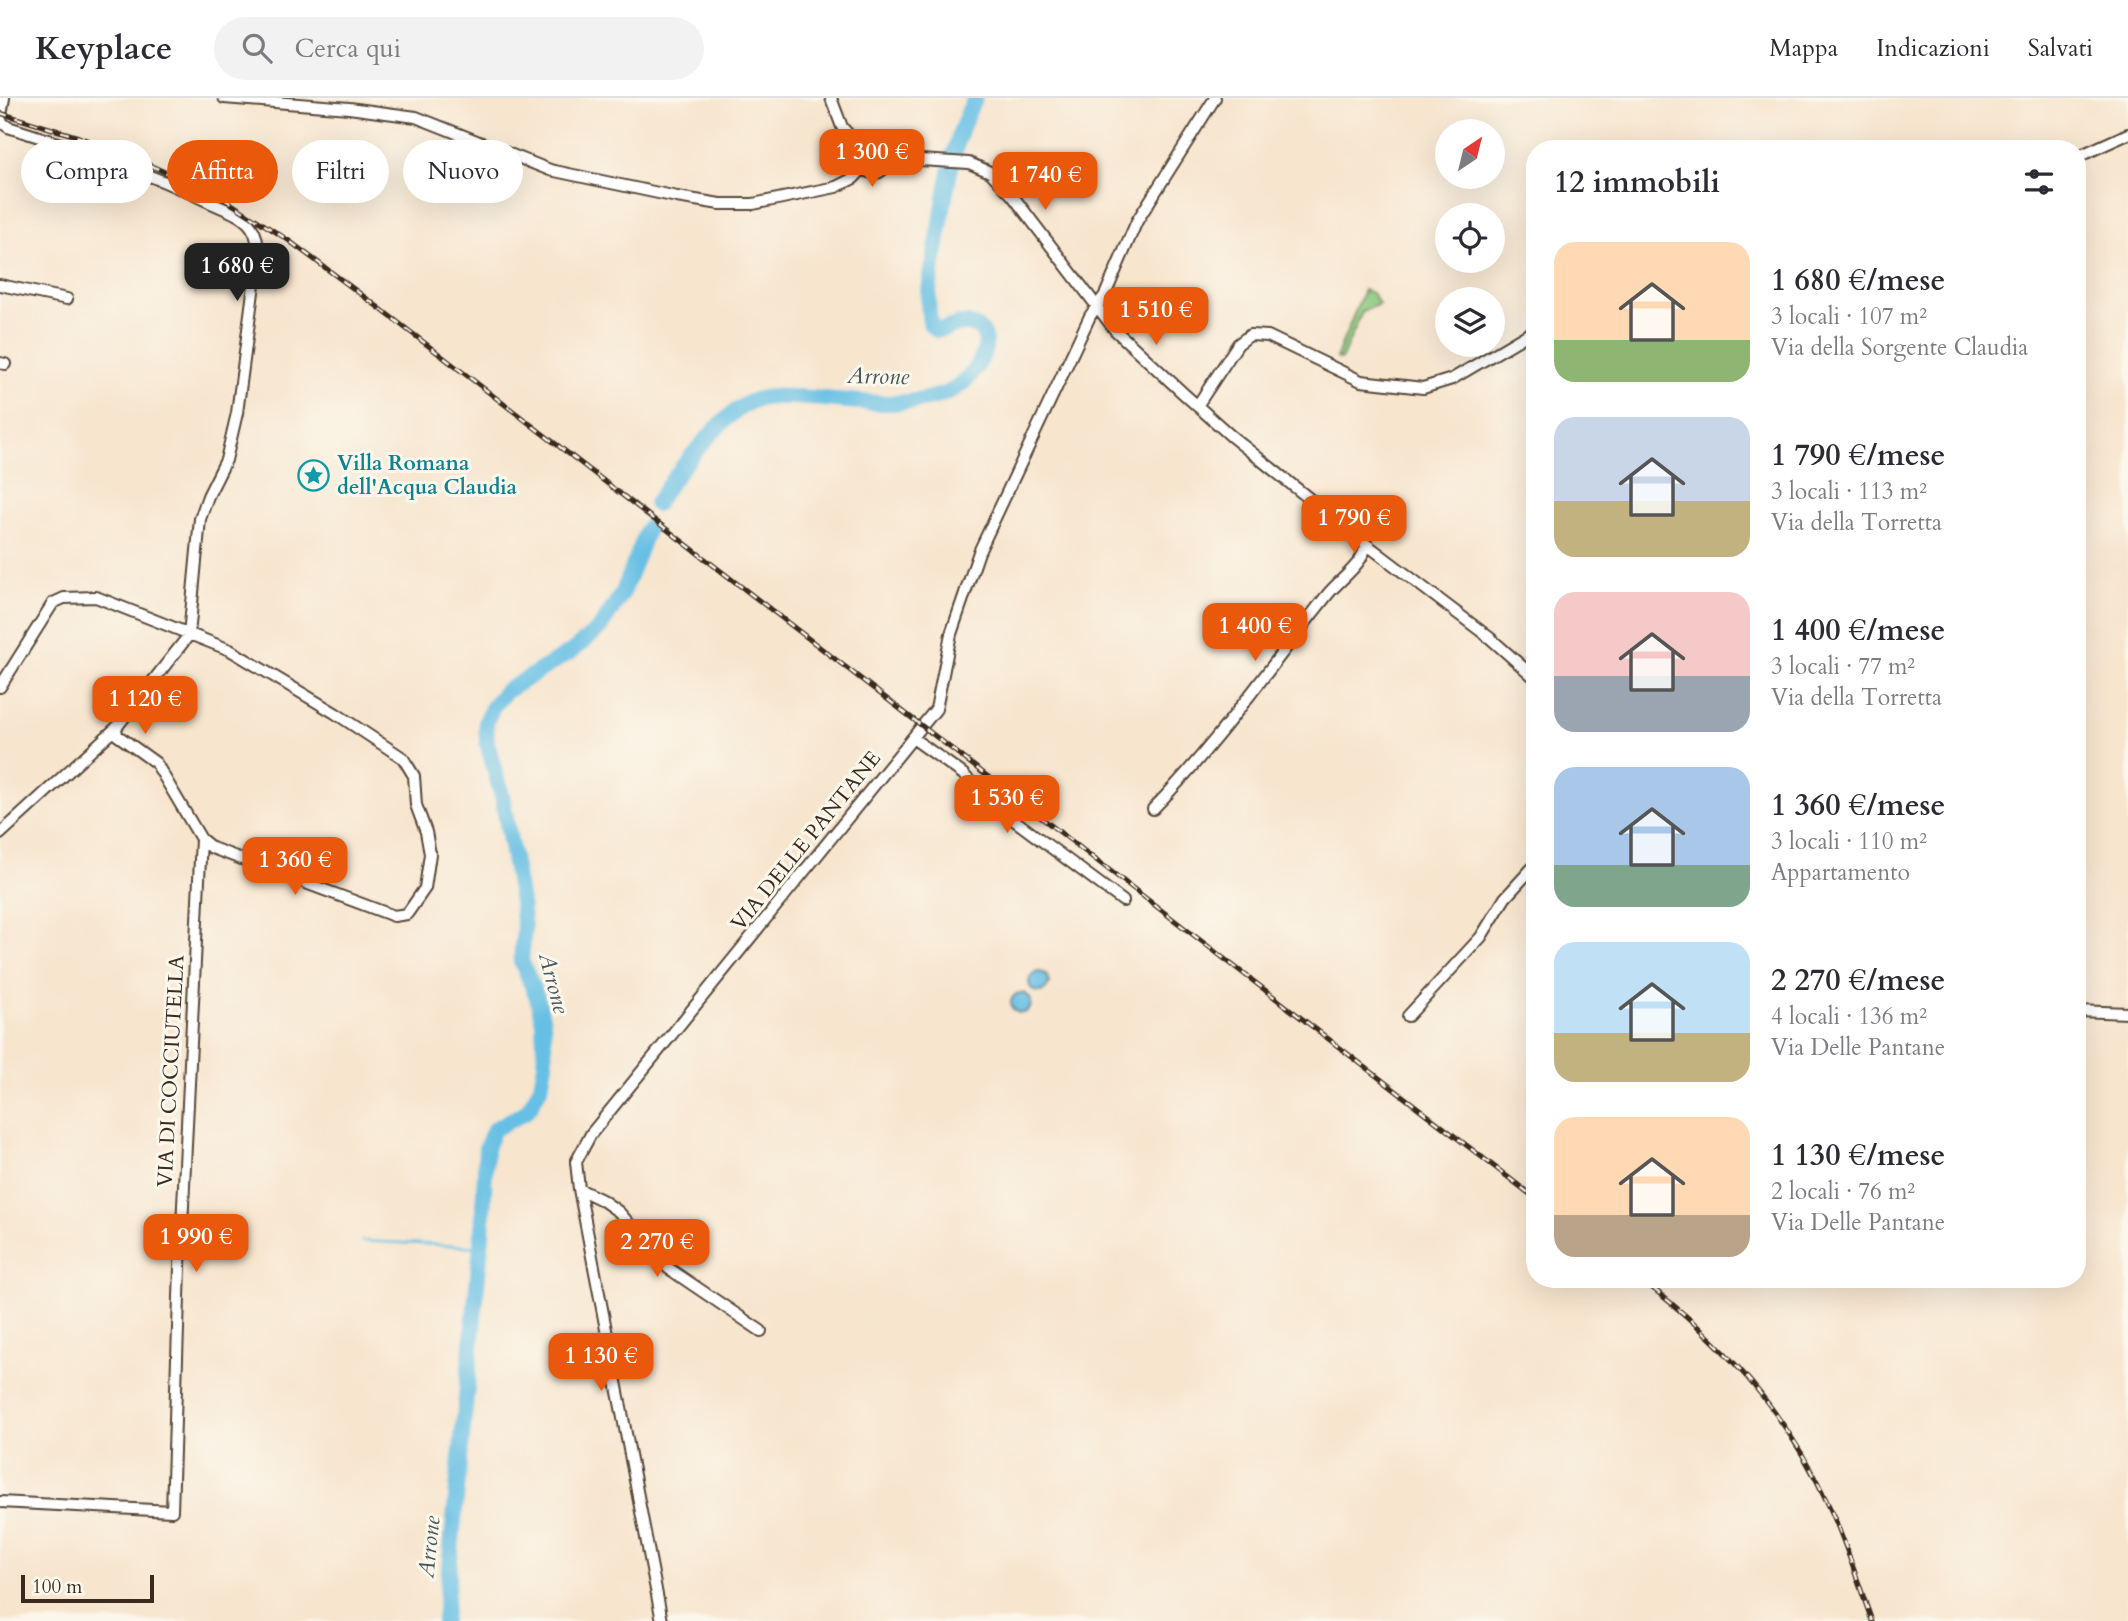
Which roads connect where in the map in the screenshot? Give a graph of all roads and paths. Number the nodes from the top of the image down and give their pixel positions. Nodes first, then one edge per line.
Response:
1 (4, 98) edge
2 (224, 98) edge
3 (831, 98) edge
4 (1215, 98) edge
5 (278, 100) edge
6 (0, 121) edge
7 (2128, 134) edge
8 (864, 152) junction
9 (2086, 153) edge
10 (887, 158) junction
11 (864, 167) junction
12 (0, 285) edge
13 (67, 299) dead end
14 (1097, 305) junction
15 (1526, 335) edge
16 (1197, 405) junction
17 (1366, 544) junction
18 (189, 635) junction
19 (1526, 670) edge
20 (0, 687) edge
21 (116, 727) junction
22 (914, 739) junction
23 (1153, 810) dead end
24 (0, 834) edge
25 (201, 839) junction
26 (1526, 874) edge
27 (1123, 901) dead end
28 (2086, 1011) edge
29 (2128, 1013) edge
30 (1408, 1016) dead end
31 (579, 1189) junction
32 (761, 1331) dead end
33 (0, 1503) edge
34 (662, 1621) edge

1 - 6 street
2 - 5 street
3 - 8 street
4 - 14 street, VIA DELLE PANTANE
5 - 11 street
6 - 18 street
7 - 9 street
8 - 10 street
8 - 11 street
10 - 11 street
10 - 14 street
12 - 13 street
14 - 16 street
14 - 22 street, VIA DELLE PANTANE
15 - 16 street
16 - 17 street
17 - 19 street
17 - 23 street
18 - 20 street
18 - 21 street
18 - 25 street
21 - 24 street
21 - 25 street
22 - 27 street
22 - 31 street, VIA DELLE PANTANE
25 - 33 street, VIA DI COCCIUTELLA
26 - 30 street
28 - 29 street
31 - 32 street
31 - 34 street, VIA DELLE PANTANE

